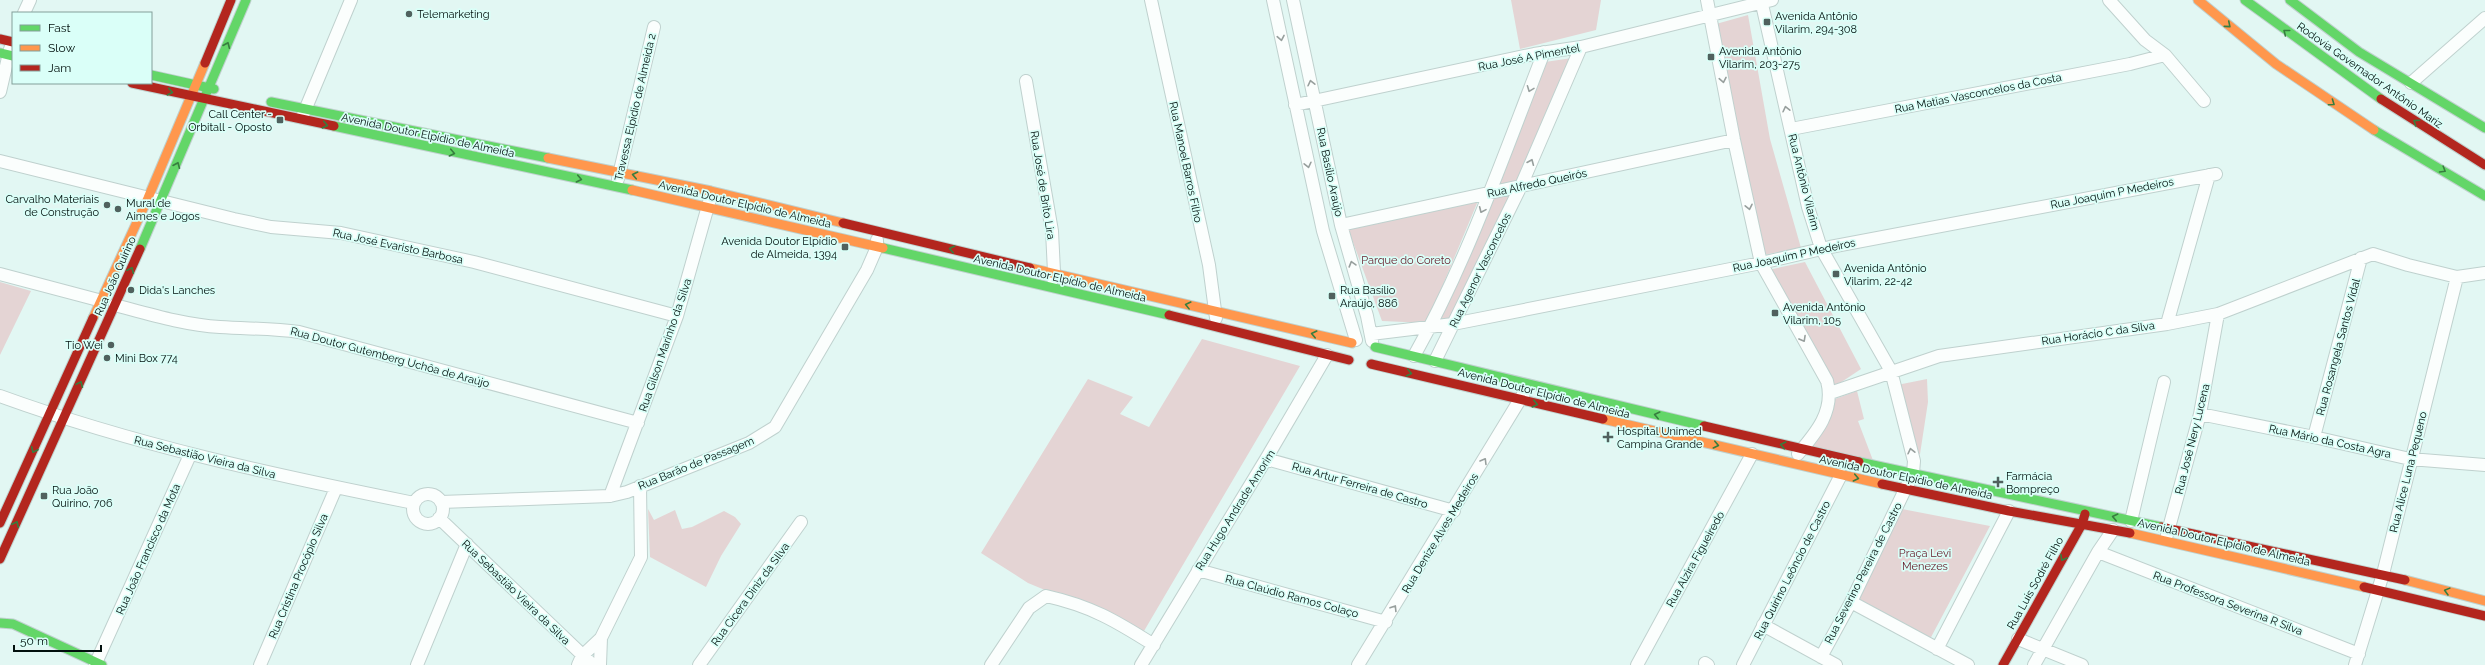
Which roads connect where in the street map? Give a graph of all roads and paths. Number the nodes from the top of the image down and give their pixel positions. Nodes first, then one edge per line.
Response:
1 (30, 0) edge
2 (231, 0) edge
3 (246, 0) edge
4 (351, 0) edge
5 (1151, 0) edge
6 (1273, 0) edge
7 (1293, 0) edge
8 (1707, 0) edge
9 (2109, 0) edge
10 (2198, 0) edge
11 (2245, 0) edge
12 (1765, 1) edge
13 (2297, 2) edge
14 (24, 12) edge
15 (1710, 16) junction
16 (2485, 18) edge
17 (654, 26) dead end
18 (9, 40) edge
19 (1581, 47) junction
20 (1544, 52) junction
21 (7, 55) edge
22 (2165, 55) junction
23 (152, 74) edge
24 (1026, 81) dead end
25 (2411, 83) junction
26 (136, 84) edge
27 (194, 85) junction
28 (209, 88) junction
29 (222, 91) dead end
30 (0, 92) edge
31 (190, 96) junction
32 (204, 99) junction
33 (259, 99) dead end
34 (1315, 100) junction
35 (2204, 101) dead end
36 (1294, 105) junction
37 (304, 114) junction
38 (2485, 128) edge
39 (1791, 129) junction
40 (1734, 140) junction
41 (475, 143) junction
42 (470, 157) junction
43 (0, 161) edge
44 (2485, 165) edge
45 (620, 172) junction
46 (1521, 186) junction
47 (616, 187) junction
48 (711, 191) junction
49 (1490, 193) junction
50 (2485, 196) edge
51 (148, 198) junction
52 (162, 201) junction
53 (709, 206) junction
54 (1341, 225) junction
55 (877, 232) junction
56 (877, 247) junction
57 (1822, 248) junction
58 (2361, 258) junction
59 (1761, 263) junction
60 (1054, 273) junction
61 (2485, 273) edge
62 (0, 274) edge
63 (2458, 277) junction
64 (1051, 288) junction
65 (102, 302) junction
66 (116, 305) junction
67 (1216, 312) junction
68 (2218, 314) junction
69 (677, 316) junction
70 (1453, 324) junction
71 (2167, 324) junction
72 (1216, 325) junction
73 (1430, 327) junction
74 (1373, 341) junction
75 (1354, 342) junction
76 (1327, 355) junction
77 (1414, 356) junction
78 (1349, 360) junction
79 (1435, 361) junction
80 (1364, 366) junction
81 (1891, 371) junction
82 (2164, 382) dead end
83 (1529, 384) junction
84 (1830, 393) junction
85 (0, 396) edge
86 (1520, 401) junction
87 (2200, 414) junction
88 (50, 415) junction
89 (64, 420) junction
90 (638, 423) junction
91 (2314, 437) junction
92 (1802, 450) junction
93 (1752, 454) junction
94 (190, 455) junction
95 (1266, 459) junction
96 (2410, 459) junction
97 (1791, 463) junction
98 (2485, 464) edge
99 (1913, 474) junction
100 (1841, 475) junction
101 (640, 486) junction
102 (336, 488) junction
103 (1906, 488) junction
104 (610, 496) junction
105 (441, 502) junction
106 (414, 503) junction
107 (1454, 511) junction
108 (2009, 511) junction
109 (2086, 511) junction
110 (439, 518) junction
111 (2131, 521) junction
112 (801, 522) dead end
113 (0, 523) edge
114 (2082, 524) junction
115 (2169, 528) junction
116 (2113, 530) junction
117 (2166, 540) junction
118 (466, 544) junction
119 (2098, 552) junction
120 (0, 559) edge
121 (1198, 570) junction
122 (2383, 574) junction
123 (2378, 589) junction
124 (2482, 598) edge
125 (1851, 602) junction
126 (0, 612) edge
127 (2485, 616) edge
128 (1386, 622) junction
129 (0, 623) edge
130 (12, 624) junction
131 (1764, 625) junction
132 (601, 638) junction
133 (2018, 639) junction
134 (1154, 645) junction
135 (1937, 649) junction
136 (2042, 649) junction
137 (1821, 657) junction
138 (2357, 659) edge
139 (580, 660) edge
140 (98, 664) edge
141 (260, 665) edge
142 (417, 665) edge
143 (593, 665) edge
144 (600, 665) edge
145 (699, 665) edge
146 (991, 665) edge
147 (1141, 665) edge
148 (1358, 665) edge
149 (1637, 665) edge
150 (1743, 665) edge
151 (1836, 665) edge
152 (1968, 665) edge
153 (2003, 665) edge
154 (2034, 665) edge
155 (2082, 665) edge

1 - 14 street
2 - 27 main road, Rua João Quirino
28 -> 3 main road, Rua João Quirino
4 - 37 street
5 - 67 street, Rua Manoel Barros Filho
6 -> 36 street, Rua Basílio Araújo
34 -> 7 street, Rua Basílio Araújo
8 - 15 street
9 - 22 street
10 -> 50 main road
44 -> 11 main road, Rodovia Governador Antônio Mariz
12 - 15 street, Rua José A Pimentel
39 -> 12 street, Rua Antônio Vilarim
13 - 25 main road
15 - 19 street, Rua José A Pimentel
15 -> 40 street
16 - 25 street
17 - 45 street, Travessa Elpidio de Almeida 2
18 - 21 street
19 - 20 street, Rua José A Pimentel
46 -> 19 street, Rua Agenor Vasconcelos
20 - 34 street, Rua José A Pimentel
20 -> 49 street, Rua Agenor Vasconcelos
21 - 30 street
22 - 35 street
22 - 39 street, Rua Matias Vasconcelos da Costa
23 - 27 main road
24 - 60 street, Rua José de Brito Lira
25 - 38 main road
26 -> 31 main road, Avenida Doutor Elpídio de Almeida
27 - 28 main road
27 - 31 main road, Rua João Quirino
28 - 29 main road
28 - 32 main road, Rua João Quirino
31 - 32 main road, Avenida Doutor Elpídio de Almeida
31 - 51 main road, Rua João Quirino
32 - 37 main road, Avenida Doutor Elpídio de Almeida
52 -> 32 main road, Rua João Quirino
33 - 37 main road, Avenida Doutor Elpídio de Almeida
34 - 36 street, Rua José A Pimentel
34 - 54 street, Rua Basílio Araújo
36 -> 75 street, Rua Basílio Araújo
37 - 41 main road, Avenida Doutor Elpídio de Almeida
37 -> 42 main road, Avenida Doutor Elpídio de Almeida
39 - 57 street, Rua Antônio Vilarim
40 - 46 street, Rua Alfredo Queirós
40 -> 59 street
41 - 42 main road
41 - 45 main road, Avenida Doutor Elpídio de Almeida
42 -> 47 main road, Avenida Doutor Elpídio de Almeida
43 - 51 street, Rua José Evaristo Barbosa
45 - 47 street, Travessa Elpidio de Almeida 2
48 -> 45 main road, Avenida Doutor Elpídio de Almeida
46 - 49 street, Rua Alfredo Queirós
46 - 70 street, Rua Agenor Vasconcelos
47 - 53 main road, Avenida Doutor Elpídio de Almeida
48 - 53 street, Rua Gilson Marinho da Silva
48 - 55 main road, Avenida Doutor Elpídio de Almeida
49 - 54 street, Rua Alfredo Queirós
49 -> 73 street, Rua Agenor Vasconcelos
51 - 52 street, Rua José Evaristo Barbosa
51 - 65 main road, Rua João Quirino
66 -> 52 main road, Rua João Quirino
52 - 69 street, Rua José Evaristo Barbosa
53 - 56 main road, Avenida Doutor Elpídio de Almeida
53 - 69 street, Rua Gilson Marinho da Silva
74 -> 54 street, Rua Basílio Araújo
55 - 56 street, Rua Barão de Passagem
60 -> 55 main road, Avenida Doutor Elpídio de Almeida
56 - 64 main road, Avenida Doutor Elpídio de Almeida
56 - 101 street, Rua Barão de Passagem
57 - 59 street, Rua Joaquim P Medeiros
57 - 71 street, Rua Joaquim P Medeiros
57 - 81 street, Rua Antônio Vilarim
58 - 63 street, Rua Horácio C da Silva
58 - 68 street, Rua Horácio C da Silva
58 - 91 street, Rua Rosangela Santos Vidal
59 - 70 street, Rua Joaquim P Medeiros
59 -> 84 street
60 - 64 street, Rua José de Brito Lira
67 -> 60 main road, Avenida Doutor Elpídio de Almeida
61 - 63 street
62 - 65 street
63 - 96 street, Rua Alice Luna Pequeno
64 - 72 main road, Avenida Doutor Elpídio de Almeida
65 - 88 main road, Rua João Quirino
89 -> 66 main road, Rua João Quirino
66 - 90 street, Rua Doutor Gutemberg Uchôa de Araújo
67 - 72 street, Rua Manoel Barros Filho
75 -> 67 main road, Avenida Doutor Elpídio de Almeida
68 - 71 street, Rua Horácio C da Silva
68 - 87 street, Rua José Nery Lucena
69 - 90 street, Rua Gilson Marinho da Silva
70 - 73 street, Rua Joaquim P Medeiros
70 - 79 street, Rua Agenor Vasconcelos
71 - 81 street, Rua Horácio C da Silva
72 - 76 main road, Avenida Doutor Elpídio de Almeida
73 - 74 street, Rua Joaquim P Medeiros
73 - 77 street, Rua Agenor Vasconcelos
74 - 75 main road
74 - 77 main road, Avenida Doutor Elpídio de Almeida
74 - 80 main road
75 - 78 main road
76 - 78 main road, Avenida Doutor Elpídio de Almeida
76 - 95 street, Rua Hugo Andrade Amorim
77 - 79 main road, Avenida Doutor Elpídio de Almeida
78 - 80 main road
79 - 83 main road, Avenida Doutor Elpídio de Almeida
80 -> 86 main road, Avenida Doutor Elpídio de Almeida
81 - 84 street, Rua Horácio C da Silva
99 -> 81 street, Rua Antônio Vilarim
82 - 111 street
83 - 86 street, Rua Denize Alves Medeiros
92 -> 83 main road, Avenida Doutor Elpídio de Almeida
84 - 92 street
85 - 88 street, Rua Sebastião Vieira da Silva
86 -> 93 main road, Avenida Doutor Elpídio de Almeida
107 -> 86 street, Rua Denize Alves Medeiros
87 - 91 street, Rua Mário da Costa Agra
87 - 115 street, Rua José Nery Lucena
88 - 89 street, Rua Sebastião Vieira da Silva
88 -> 113 main road, Rua João Quirino
89 - 94 street, Rua Sebastião Vieira da Silva
120 -> 89 main road, Rua João Quirino
90 - 104 street, Rua Gilson Marinho da Silva
91 - 96 street, Rua Mário da Costa Agra
92 - 97 street
92 - 99 main road, Avenida Doutor Elpídio de Almeida
93 - 97 main road, Avenida Doutor Elpídio de Almeida
93 - 149 street, Rua Alzira Figueiredo
94 - 102 street, Rua Sebastião Vieira da Silva
94 - 140 street, Rua João Francisco da Mota
95 - 107 street, Rua Artur Ferreira de Castro
95 - 121 street, Rua Hugo Andrade Amorim
96 - 98 street, Rua Mário da Costa Agra
96 - 122 street, Rua Alice Luna Pequeno
97 - 100 main road, Avenida Doutor Elpídio de Almeida
99 - 103 street, Rua Antônio Vilarim
99 - 109 main road, Avenida Doutor Elpídio de Almeida
100 -> 103 main road, Avenida Doutor Elpídio de Almeida
100 - 131 street, Rua Quirino Leôncio de Castro
101 - 104 street, Rua Barão de Passagem
101 - 132 street
102 - 106 street, Rua Sebastião Vieira da Silva
102 - 141 street, Rua Cristina Procópio Silva
103 - 108 main road, Avenida Doutor Elpídio de Almeida
103 - 125 street, Rua Severino Pereira de Castro
104 - 105 street, Rua Barão de Passagem
105 - 106 street
105 - 110 street
106 - 110 street
128 -> 107 street, Rua Denize Alves Medeiros
108 - 114 main road, Avenida Doutor Elpídio de Almeida
108 - 135 street
111 -> 109 main road, Avenida Doutor Elpídio de Almeida
109 - 114 main road, Rua Luís Sodré Filho
110 - 118 street, Rua Sebastião Vieira da Silva
111 - 115 main road, Avenida Doutor Elpídio de Almeida
112 - 145 street, Rua Cícera Diniz da SIlva
114 - 116 main road, Avenida Doutor Elpídio de Almeida
114 -> 133 main road, Rua Luís Sodré Filho
115 - 117 street, Rua José Nery Lucena
115 - 122 main road, Avenida Doutor Elpídio de Almeida
116 - 117 main road, Avenida Doutor Elpídio de Almeida
116 - 119 street
117 - 123 main road, Avenida Doutor Elpídio de Almeida
118 - 139 street, Rua Sebastião Vieira da Silva
118 - 142 street
119 - 136 street
119 - 138 street, Rua Professora Severina R Silva
121 - 128 street, Rua Claúdio Ramos Colaço
121 - 134 street, Rua Hugo Andrade Amorim
122 - 123 street, Rua Alice Luna Pequeno
124 -> 122 main road, Avenida Doutor Elpídio de Almeida
123 - 127 main road, Avenida Doutor Elpídio de Almeida
123 - 138 street, Rua Alice Luna Pequeno
125 - 135 street
125 - 137 street, Rua Severino Pereira de Castro
126 - 130 main road
128 - 148 street, Rua Denize Alves Medeiros
129 - 130 main road
130 - 140 main road
131 - 137 street
131 - 150 street, Rua Quirino Leôncio de Castro
132 - 139 street
132 - 144 street
133 - 136 street
133 - 153 main road, Rua Luís Sodré Filho
134 - 146 street
134 - 147 street, Rua Hugo Andrade Amorim
135 - 152 street
136 - 154 street
136 - 155 street
137 - 151 street
139 - 143 street, Rua Sebastião Vieira da Silva

